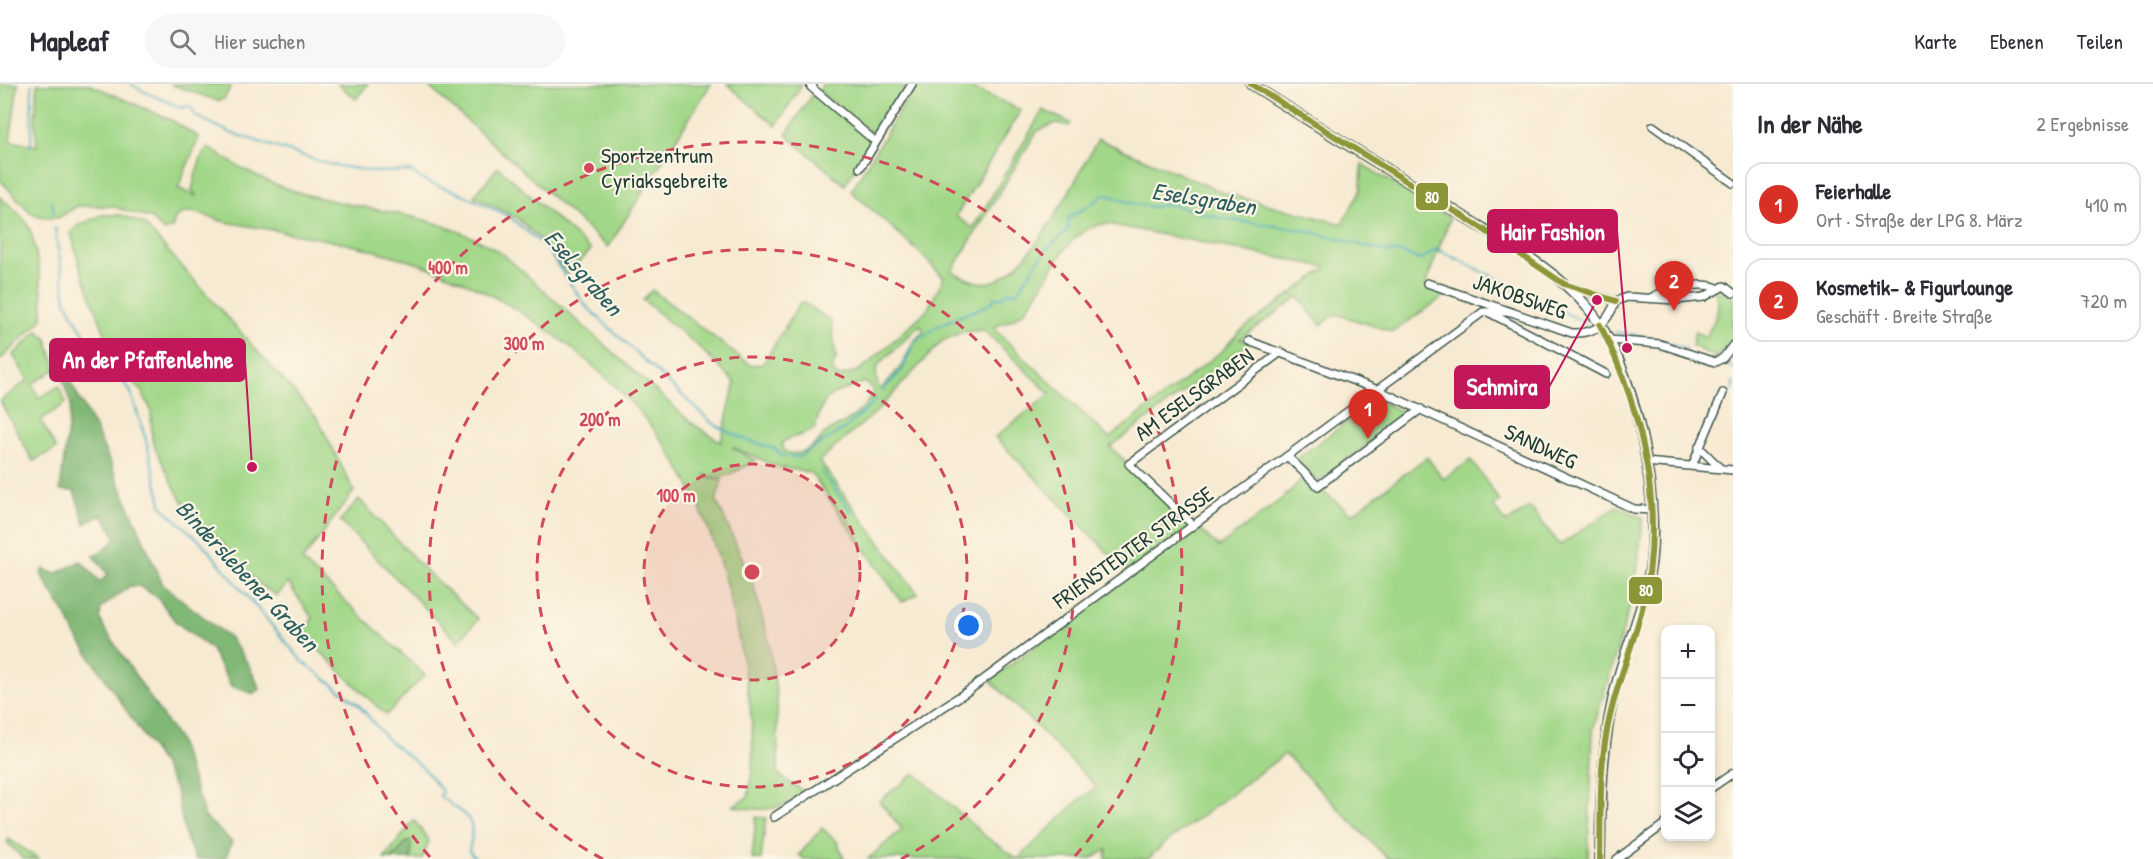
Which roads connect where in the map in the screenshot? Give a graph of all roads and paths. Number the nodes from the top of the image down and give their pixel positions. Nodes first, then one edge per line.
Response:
1 (813, 84) edge
2 (912, 84) edge
3 (1251, 84) edge
4 (1653, 126) dead end
5 (876, 142) junction
6 (860, 168) dead end
7 (1733, 183) edge
8 (1733, 281) edge
9 (1427, 283) dead end
10 (1564, 284) junction
11 (1721, 287) junction
12 (1733, 293) edge
13 (1650, 299) junction
14 (1616, 301) junction
15 (1486, 311) junction
16 (1510, 312) junction
17 (1600, 325) junction
18 (1609, 340) junction
19 (1249, 341) dead end
20 (1733, 345) edge
21 (1281, 352) junction
22 (1605, 374) dead end
23 (1378, 390) junction
24 (1723, 393) dead end
25 (1421, 409) junction
26 (1699, 447) junction
27 (1287, 456) junction
28 (1646, 462) junction
29 (1692, 466) junction
30 (1719, 467) junction
31 (1733, 470) edge
32 (1652, 510) junction
33 (1193, 525) junction
34 (1733, 773) edge
35 (1713, 787) edge
36 (774, 816) dead end
37 (1661, 826) edge
38 (1600, 859) edge
39 (1617, 859) edge

1 - 5 street
2 - 5 street
3 - 10 main road
4 - 7 street
5 - 6 street
8 - 11 street
9 - 16 street, JAKOBSWEG
10 - 14 street
10 - 17 main road
11 - 12 street
11 - 13 street
11 - 13 street
13 - 14 street
14 - 17 street
15 - 16 street
15 - 22 street
15 - 23 street, FRIENSTEDTER STRASSE
16 - 17 street, JAKOBSWEG
17 - 18 main road
18 - 20 street
18 - 28 main road
19 - 21 street, SANDWEG
21 - 23 street, SANDWEG
21 - 33 street, AM ESELSGRABEN
23 - 25 street, SANDWEG
23 - 27 street, FRIENSTEDTER STRASSE
24 - 26 street
25 - 27 street
25 - 32 street, SANDWEG
26 - 29 street
26 - 30 street
27 - 33 street, FRIENSTEDTER STRASSE
28 - 29 street
28 - 32 main road
29 - 30 street
30 - 31 street
32 - 38 main road
33 - 36 street, FRIENSTEDTER STRASSE
34 - 35 street
37 - 39 street

